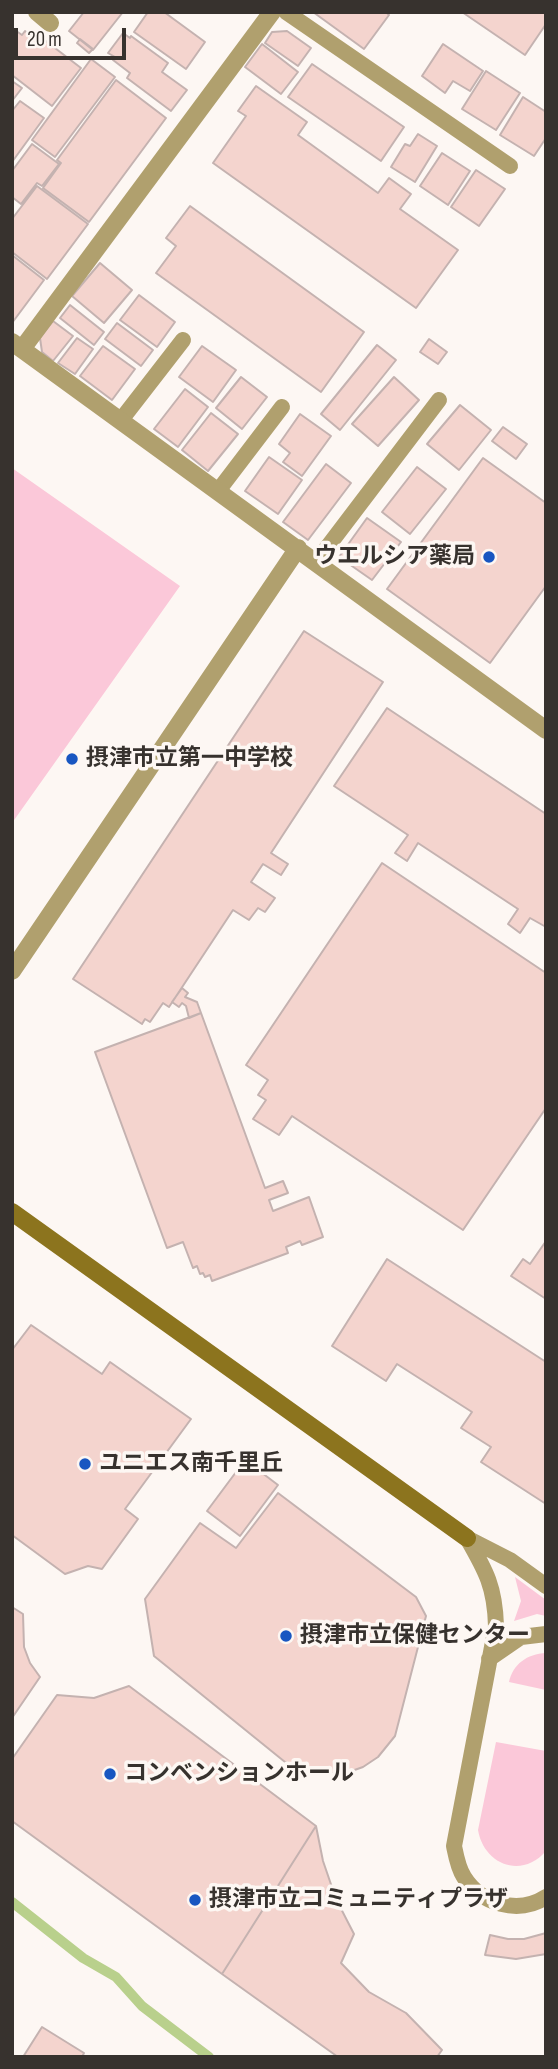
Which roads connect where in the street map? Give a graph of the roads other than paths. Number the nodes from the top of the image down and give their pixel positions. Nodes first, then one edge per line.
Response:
1 (272, 12) edge
2 (286, 12) edge
3 (510, 166) dead end
4 (183, 340) dead end
5 (17, 345) edge
6 (439, 400) dead end
7 (282, 407) dead end
8 (121, 420) junction
9 (218, 491) junction
10 (298, 548) junction
11 (316, 562) junction
12 (546, 730) edge
13 (12, 971) edge
14 (12, 1212) edge
15 (467, 1538) junction
16 (546, 1586) edge
17 (546, 1634) edge
18 (489, 1659) junction
19 (546, 1897) edge

1 - 5 street
2 - 3 lane
4 - 8 lane
5 - 8 street
6 - 11 lane
7 - 9 lane
8 - 9 street
9 - 10 street
10 - 11 street
10 - 13 street
11 - 12 street
14 - 15 street
15 - 16 lane
15 - 18 lane
17 - 18 lane
18 - 19 lane

